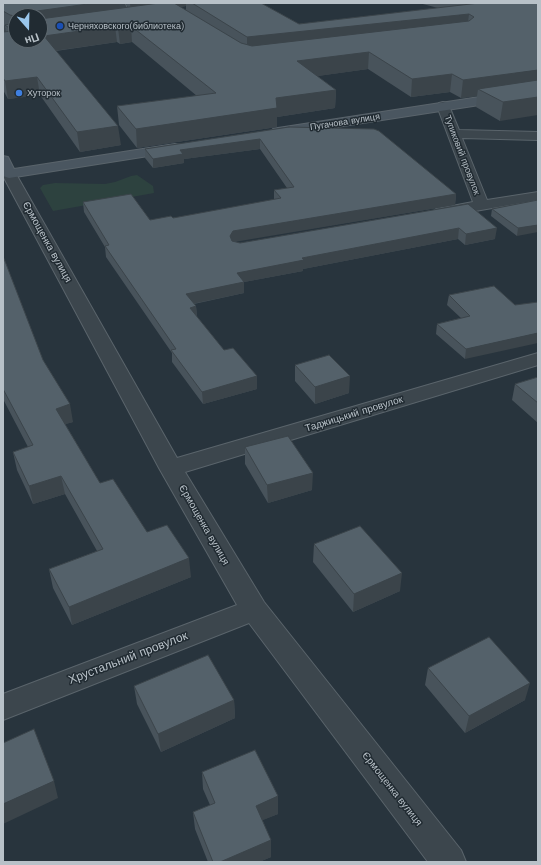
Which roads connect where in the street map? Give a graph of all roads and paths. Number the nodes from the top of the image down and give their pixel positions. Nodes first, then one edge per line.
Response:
1 (115, 3) edge
2 (127, 18) edge
3 (538, 92) edge
4 (443, 106) junction
5 (453, 134) junction
6 (262, 135) edge
7 (538, 136) edge
8 (191, 146) edge
9 (6, 167) edge
10 (538, 196) edge
11 (481, 204) junction
12 (426, 214) edge
13 (538, 359) edge
14 (171, 468) junction
15 (254, 610) junction
16 (3, 707) edge
17 (449, 862) edge

1 - 2 street
3 - 4 street, Пугачова вулиця
4 - 5 street, Тупиковий провулок
4 - 6 street, Пугачова вулиця
5 - 7 street
5 - 11 street, Тупиковий провулок
8 - 9 street
9 - 14 street, Єрмощенка вулиця
10 - 11 street, Тупиковий провулок
11 - 12 street, Тупиковий провулок
13 - 14 street, Таджицький провулок
14 - 15 street, Єрмощенка вулиця
15 - 16 street, Хрустальний провулок
15 - 17 street, Єрмощенка вулиця

